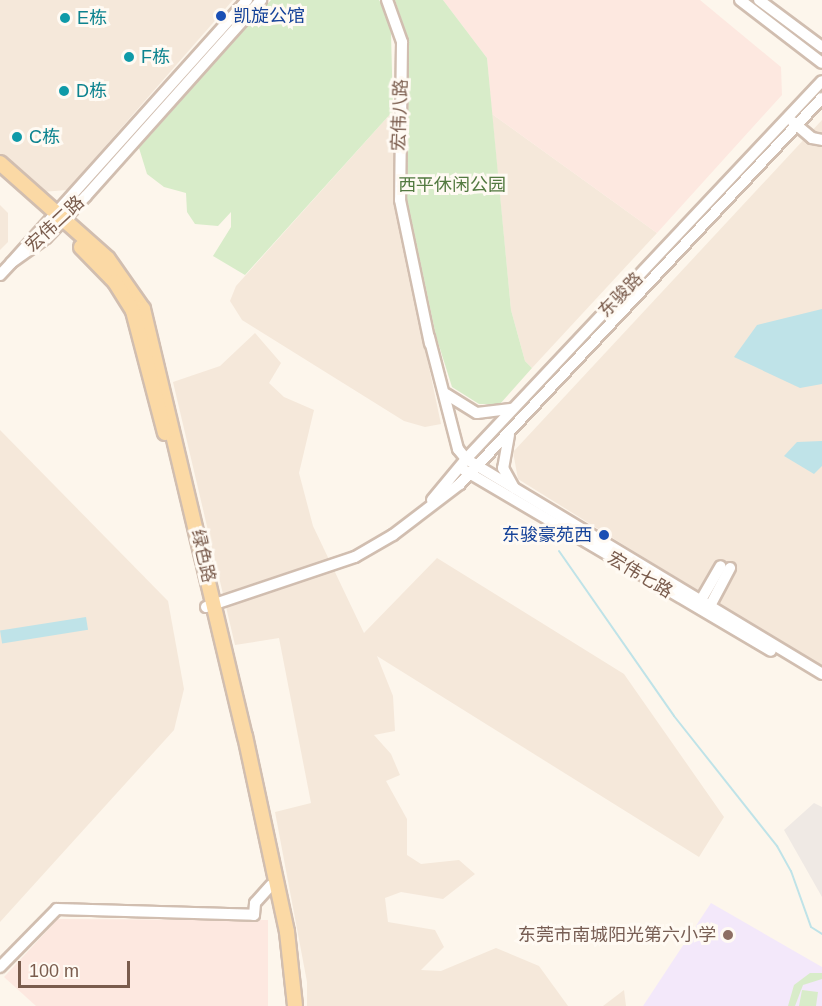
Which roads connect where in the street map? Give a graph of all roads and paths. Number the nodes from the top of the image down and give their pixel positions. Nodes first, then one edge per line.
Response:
1 (247, 0) edge
2 (261, 0) edge
3 (387, 0) edge
4 (740, 0) edge
5 (759, 0) edge
6 (822, 47) edge
7 (822, 63) edge
8 (822, 83) edge
9 (822, 98) edge
10 (794, 123) junction
11 (822, 140) edge
12 (0, 163) edge
13 (0, 174) edge
14 (57, 219) junction
15 (0, 275) edge
16 (429, 337) junction
17 (445, 393) junction
18 (514, 408) junction
19 (511, 431) junction
20 (462, 463) junction
21 (473, 470) junction
22 (516, 491) junction
23 (422, 512) junction
24 (725, 567) dead end
25 (705, 603) junction
26 (210, 605) junction
27 (822, 674) edge
28 (822, 681) edge
29 (271, 885) junction
30 (0, 967) edge
31 (290, 1006) edge
32 (295, 1006) edge

1 - 14 street, 宏伟二路
2 - 14 street, 宏伟二路
3 - 16 street, 宏伟八路
4 - 7 street
5 - 6 street
8 - 10 street, 东骏路
9 - 10 street, 东骏路
10 - 11 street
10 - 18 street, 东骏路
10 - 19 street, 东骏路
12 - 14 main road, 绿色路
13 - 14 main road, 绿色路
14 - 15 street, 宏伟二路
14 - 26 main road, 绿色路
16 - 17 street, 宏伟八路
16 - 20 street, 宏伟八路
17 - 18 street
17 - 20 street, 宏伟八路
18 - 20 street, 东骏路
19 - 21 street, 东骏路
19 - 22 street
20 - 21 street, 宏伟七路
20 - 23 street, 东骏路
21 - 22 street, 宏伟七路
21 - 23 street, 东骏路
21 - 28 street, 宏伟七路
22 - 25 street, 宏伟七路
23 - 26 street, 东骏路
24 - 25 street
25 - 27 street, 宏伟七路
26 - 29 main road, 绿色路
26 - 32 main road, 绿色路
29 - 30 street
29 - 31 main road, 绿色路

